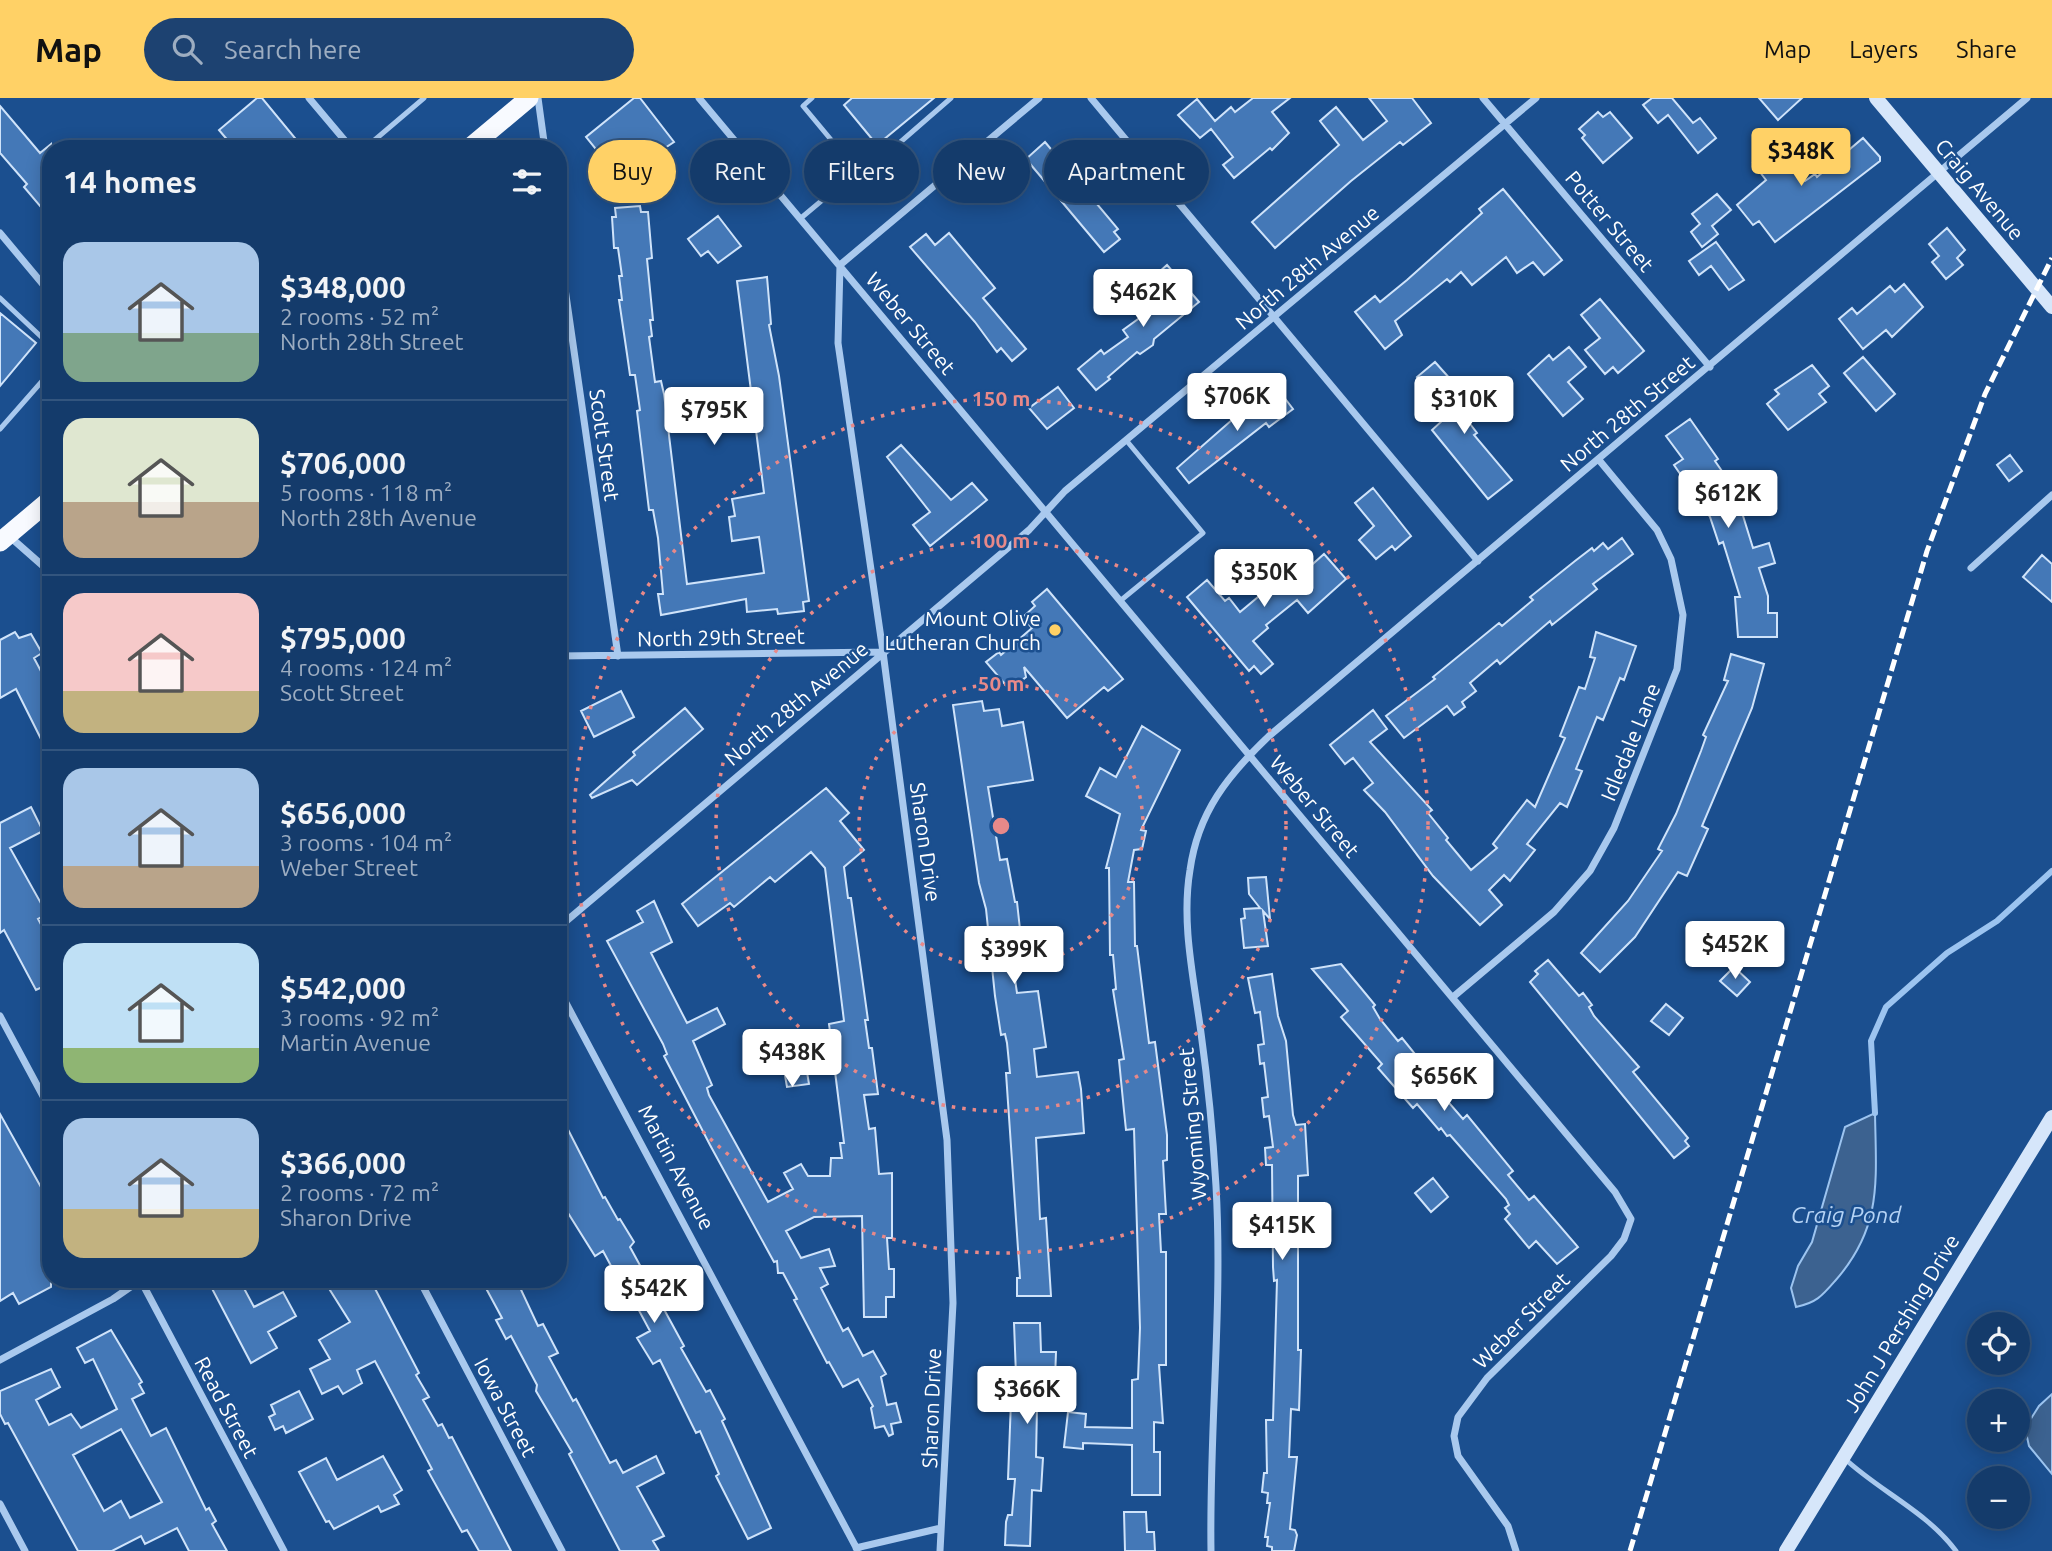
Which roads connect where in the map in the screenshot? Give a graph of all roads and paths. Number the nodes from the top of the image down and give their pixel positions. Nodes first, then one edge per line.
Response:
1 (309, 98) edge
2 (424, 98) edge
3 (529, 98) edge
4 (538, 98) edge
5 (699, 98) edge
6 (812, 98) edge
7 (951, 98) edge
8 (1039, 98) edge
9 (1091, 98) edge
10 (1483, 98) edge
11 (1536, 98) edge
12 (1876, 98) edge
13 (2027, 98) edge
14 (1505, 124) junction
15 (344, 140) edge
16 (374, 140) edge
17 (479, 140) edge
18 (544, 140) edge
19 (832, 140) edge
20 (903, 140) edge
21 (1940, 174) junction
22 (819, 203) edge
23 (801, 218) junction
24 (0, 233) edge
25 (840, 265) junction
26 (42, 283) edge
27 (0, 298) edge
28 (567, 302) edge
29 (2052, 307) edge
30 (1274, 317) junction
31 (42, 338) edge
32 (1710, 367) junction
33 (42, 381) edge
34 (0, 429) edge
35 (1126, 440) junction
36 (1599, 460) junction
37 (2052, 495) edge
38 (42, 506) edge
39 (1046, 512) junction
40 (3, 535) edge
41 (1478, 561) junction
42 (42, 566) edge
43 (1972, 568) dead end
44 (1120, 601) junction
45 (883, 652) junction
46 (567, 656) edge
47 (618, 656) junction
48 (1249, 755) junction
49 (567, 920) edge
50 (1453, 997) junction
51 (567, 1005) edge
52 (0, 1016) edge
53 (42, 1094) edge
54 (2052, 1117) edge
55 (127, 1288) edge
56 (145, 1288) edge
57 (424, 1288) edge
58 (0, 1360) edge
59 (1844, 1458) junction
60 (0, 1504) edge
61 (941, 1528) junction
62 (857, 1550) edge
63 (24, 1551) edge
64 (284, 1551) edge
65 (562, 1551) edge
66 (940, 1551) edge
67 (1211, 1551) edge
68 (1516, 1551) edge
69 (1786, 1551) edge
70 (1956, 1551) edge

1 - 15 street
2 - 16 lane
3 - 17 highway
4 - 18 street
5 - 23 street, Weber Street
6 - 19 lane
7 - 20 lane
8 - 25 street
9 - 30 street
10 - 14 street, Potter Street
11 - 14 street, North 28th Avenue
12 - 21 main road, Craig Avenue
13 - 21 street, North 28th Street
14 - 30 street, North 28th Avenue
14 - 32 street, Potter Street
21 - 29 main road, Craig Avenue
21 - 32 street, North 28th Street
22 - 23 lane
23 - 25 street, Weber Street
24 - 26 street
25 - 39 street, Weber Street
25 - 45 street, Sharon Drive
27 - 31 lane
28 - 47 street, Scott Street
30 - 35 street, North 28th Avenue
30 - 41 street
32 - 36 street, North 28th Street
33 - 34 lane
35 - 39 street, North 28th Avenue
35 - 44 lane
36 - 41 street, North 28th Street
36 - 50 street, Idledale Lane
37 - 43 street
38 - 40 highway
39 - 44 street, Weber Street
39 - 45 street, North 28th Avenue
40 - 42 street
41 - 48 street, North 28th Street
44 - 48 street, Weber Street
45 - 47 street, North 29th Street
45 - 49 street, North 28th Avenue
45 - 61 street, Sharon Drive
46 - 47 street, North 29th Street
48 - 50 street, Weber Street
48 - 67 street, Wyoming Street
50 - 68 street, Weber Street
51 - 62 street, Martin Avenue
52 - 53 street
54 - 59 main road, John J Pershing Drive
55 - 58 street
56 - 64 street, Read Street
57 - 65 street, Iowa Street
59 - 69 main road, John J Pershing Drive
59 - 70 lane
60 - 63 street
61 - 62 street
61 - 66 street, Sharon Drive

